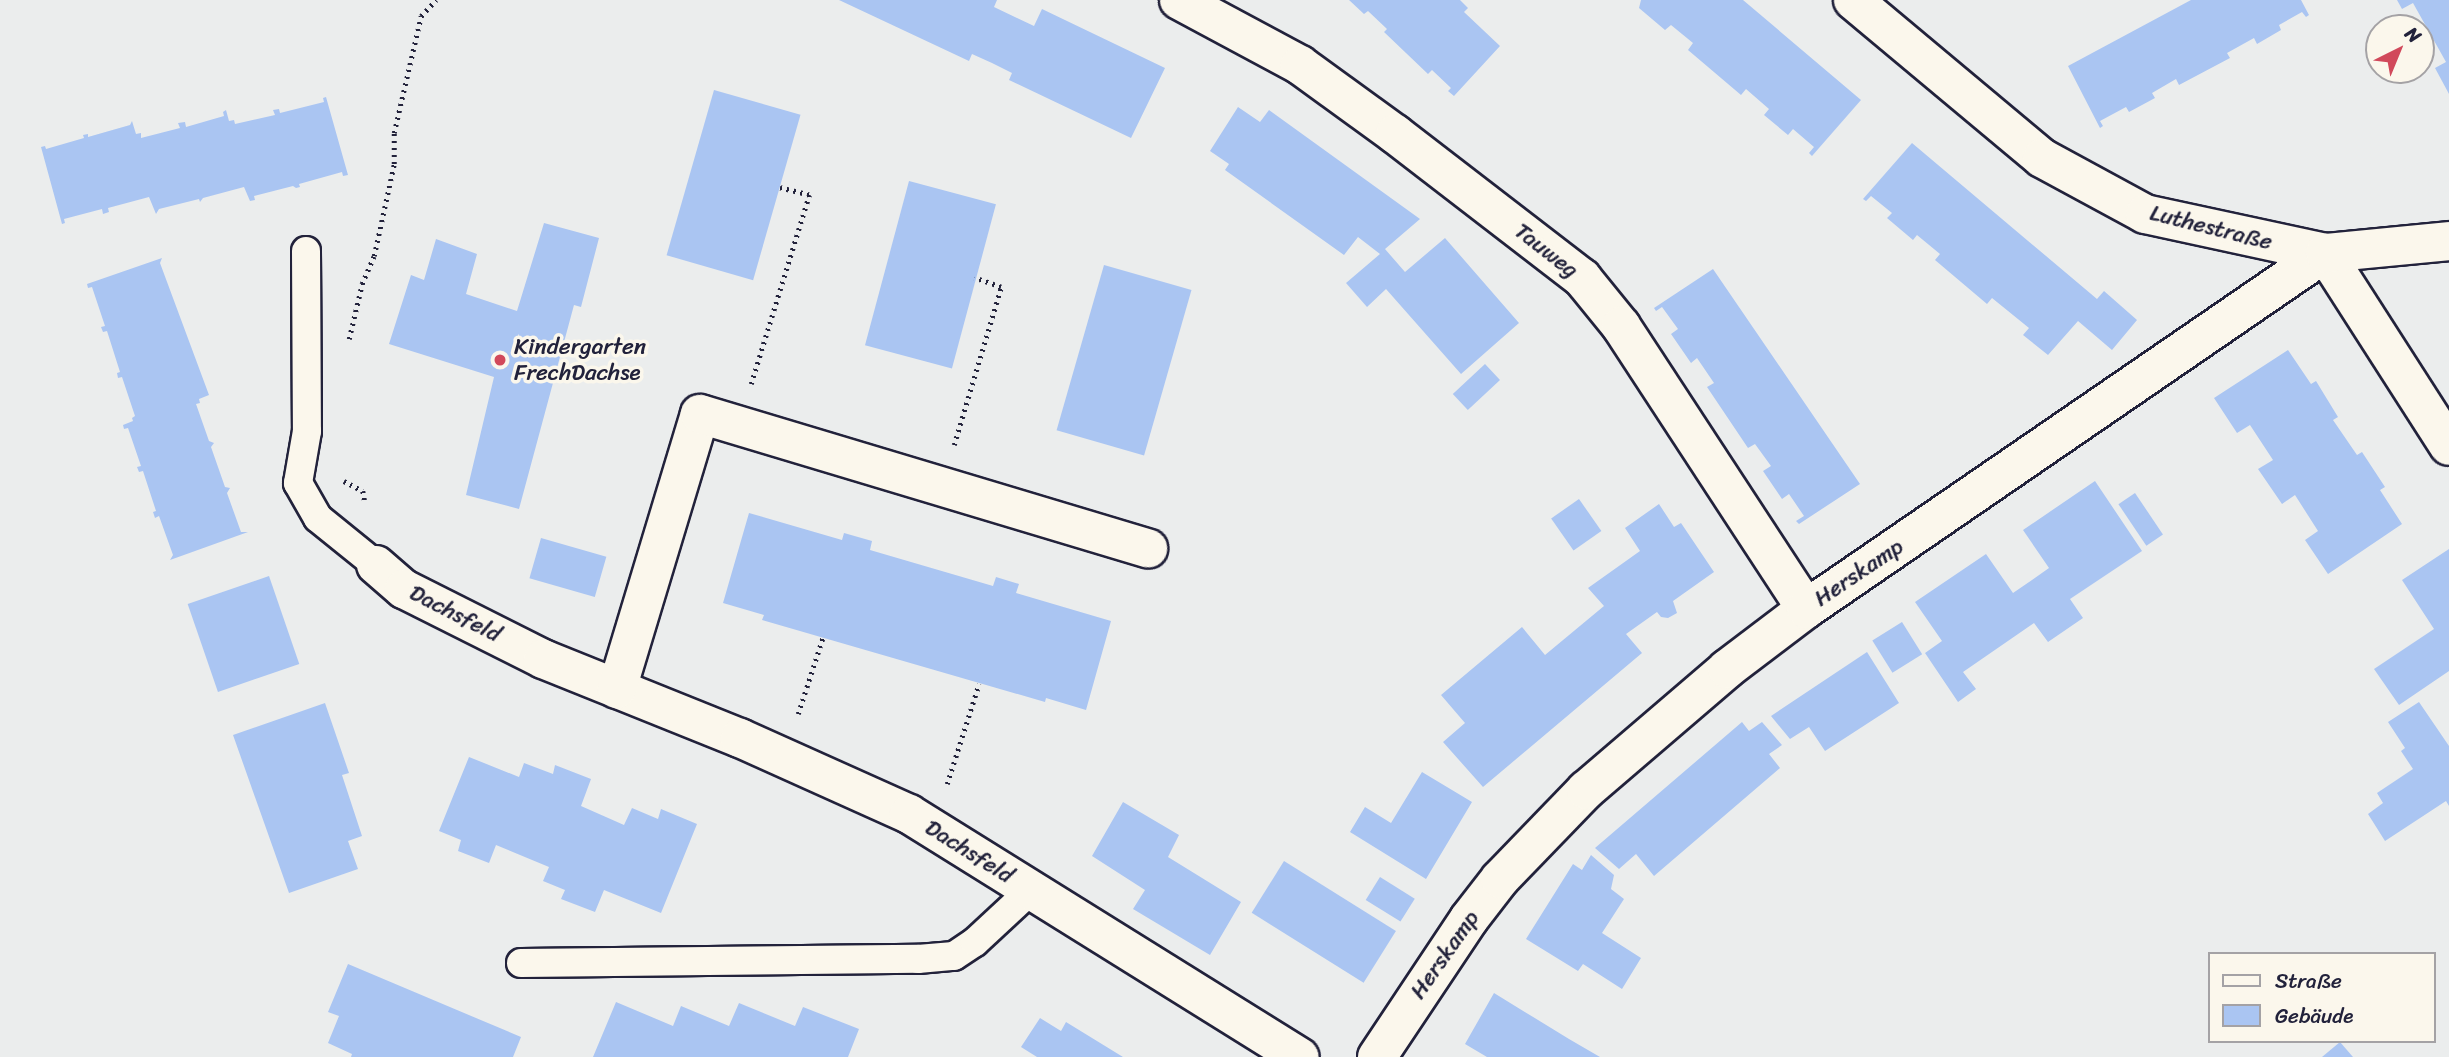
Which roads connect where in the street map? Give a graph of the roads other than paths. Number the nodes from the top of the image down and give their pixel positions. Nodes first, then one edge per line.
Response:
1 (1180, 0) edge
2 (1853, 0) edge
3 (2449, 241) edge
4 (306, 251) dead end
5 (2325, 253) junction
6 (2449, 446) edge
7 (1148, 548) dead end
8 (376, 565) joint
9 (1807, 609) junction
10 (617, 689) junction
11 (1031, 890) junction
12 (521, 962) dead end
13 (1300, 1057) edge
14 (1377, 1057) edge

1 - 9 street, Tauweg
2 - 5 street, Luthestraße
3 - 5 street, Herskamp
4 - 8 lane
5 - 6 street
5 - 9 street, Herskamp
7 - 10 street
8 - 10 street, Dachsfeld
9 - 14 street, Herskamp
10 - 11 street, Dachsfeld
11 - 12 lane
11 - 13 street, Dachsfeld

